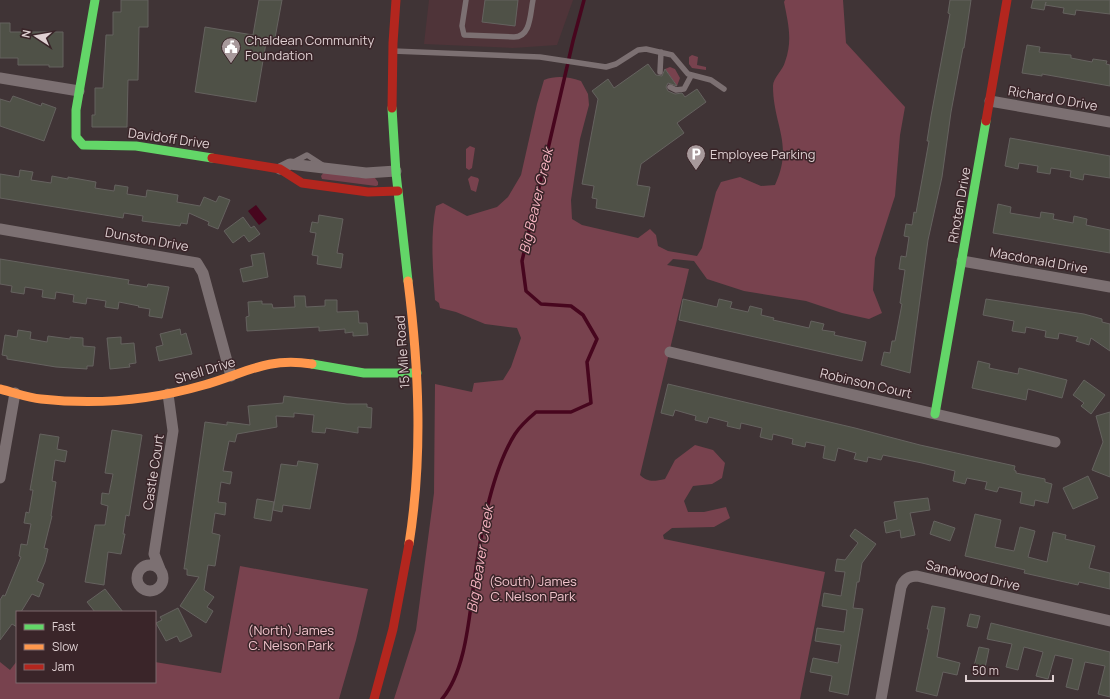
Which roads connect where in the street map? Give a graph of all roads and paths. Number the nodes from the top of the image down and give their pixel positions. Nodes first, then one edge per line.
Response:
1 (95, 0) edge
2 (396, 0) edge
3 (466, 0) edge
4 (533, 0) edge
5 (1007, 0) edge
6 (393, 51) junction
7 (661, 52) junction
8 (660, 72) dead end
9 (691, 76) junction
10 (0, 78) edge
11 (670, 87) dead end
12 (724, 89) dead end
13 (79, 91) junction
14 (990, 101) junction
15 (1110, 122) edge
16 (285, 166) junction
17 (396, 171) junction
18 (318, 174) junction
19 (398, 191) junction
20 (0, 229) edge
21 (962, 261) junction
22 (1110, 287) edge
23 (670, 352) dead end
24 (417, 373) junction
25 (231, 376) junction
26 (0, 389) edge
27 (15, 393) junction
28 (168, 394) junction
29 (935, 414) junction
30 (1055, 442) dead end
31 (0, 478) edge
32 (154, 554) junction
33 (144, 566) junction
34 (160, 569) junction
35 (1110, 621) edge
36 (374, 699) edge
37 (881, 699) edge

1 - 13 street, Davidoff Drive
2 - 6 street, 15 Mile Road
3 - 4 lane
5 - 14 street, Rhoten Drive
6 - 7 lane
6 - 17 street, 15 Mile Road
7 - 8 lane
7 - 9 lane
9 - 11 lane
9 - 12 lane
10 - 13 street
13 - 16 street, Davidoff Drive
14 - 15 street, Richard O Drive
14 - 21 street, Rhoten Drive
16 - 18 street, Davidoff Drive
16 - 18 street, Davidoff Drive
17 - 18 street, Davidoff Drive
17 - 19 street, 15 Mile Road
18 - 19 street, Davidoff Drive
19 - 24 street, 15 Mile Road
20 - 25 street, Dunston Drive
21 - 22 street, Macdonald Drive
21 - 29 street, Rhoten Drive
23 - 29 street, Robinson Court
24 - 25 street, Shell Drive
24 - 36 street, 15 Mile Road
25 - 28 street, Shell Drive
26 - 27 street, Shell Drive
27 - 28 street, Shell Drive
27 - 31 street
28 - 32 street, Castle Court
29 - 30 street, Robinson Court
32 - 33 street
32 - 34 street
33 - 34 street
33 - 34 street
35 - 37 street, Sandwood Drive

